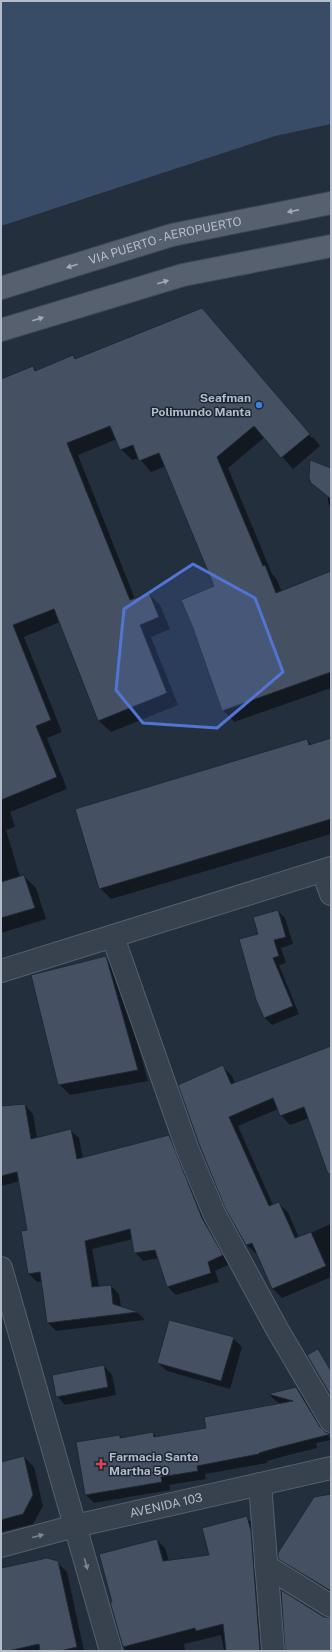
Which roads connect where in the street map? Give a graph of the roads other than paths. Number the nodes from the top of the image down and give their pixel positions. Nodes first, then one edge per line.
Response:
1 (331, 203) edge
2 (331, 246) edge
3 (1, 288) edge
4 (1, 330) edge
5 (327, 869) edge
6 (331, 894) edge
7 (113, 937) junction
8 (1, 971) edge
9 (1, 1268) edge
10 (331, 1421) edge
11 (331, 1468) edge
12 (260, 1484) junction
13 (75, 1526) junction
14 (1, 1546) edge
15 (266, 1566) junction
16 (331, 1606) edge
17 (111, 1651) edge
18 (273, 1651) edge

1 -> 3 main road, VIA PUERTO - AEROPUERTO
4 -> 2 main road
5 - 6 street
5 - 7 street
7 - 8 street
7 - 10 street
9 - 13 street
11 - 12 street, AVENIDA 103
12 - 13 street, AVENIDA 103
12 - 15 street
14 -> 13 street, AVENIDA 103
13 -> 17 street
15 - 16 street
15 - 18 street

